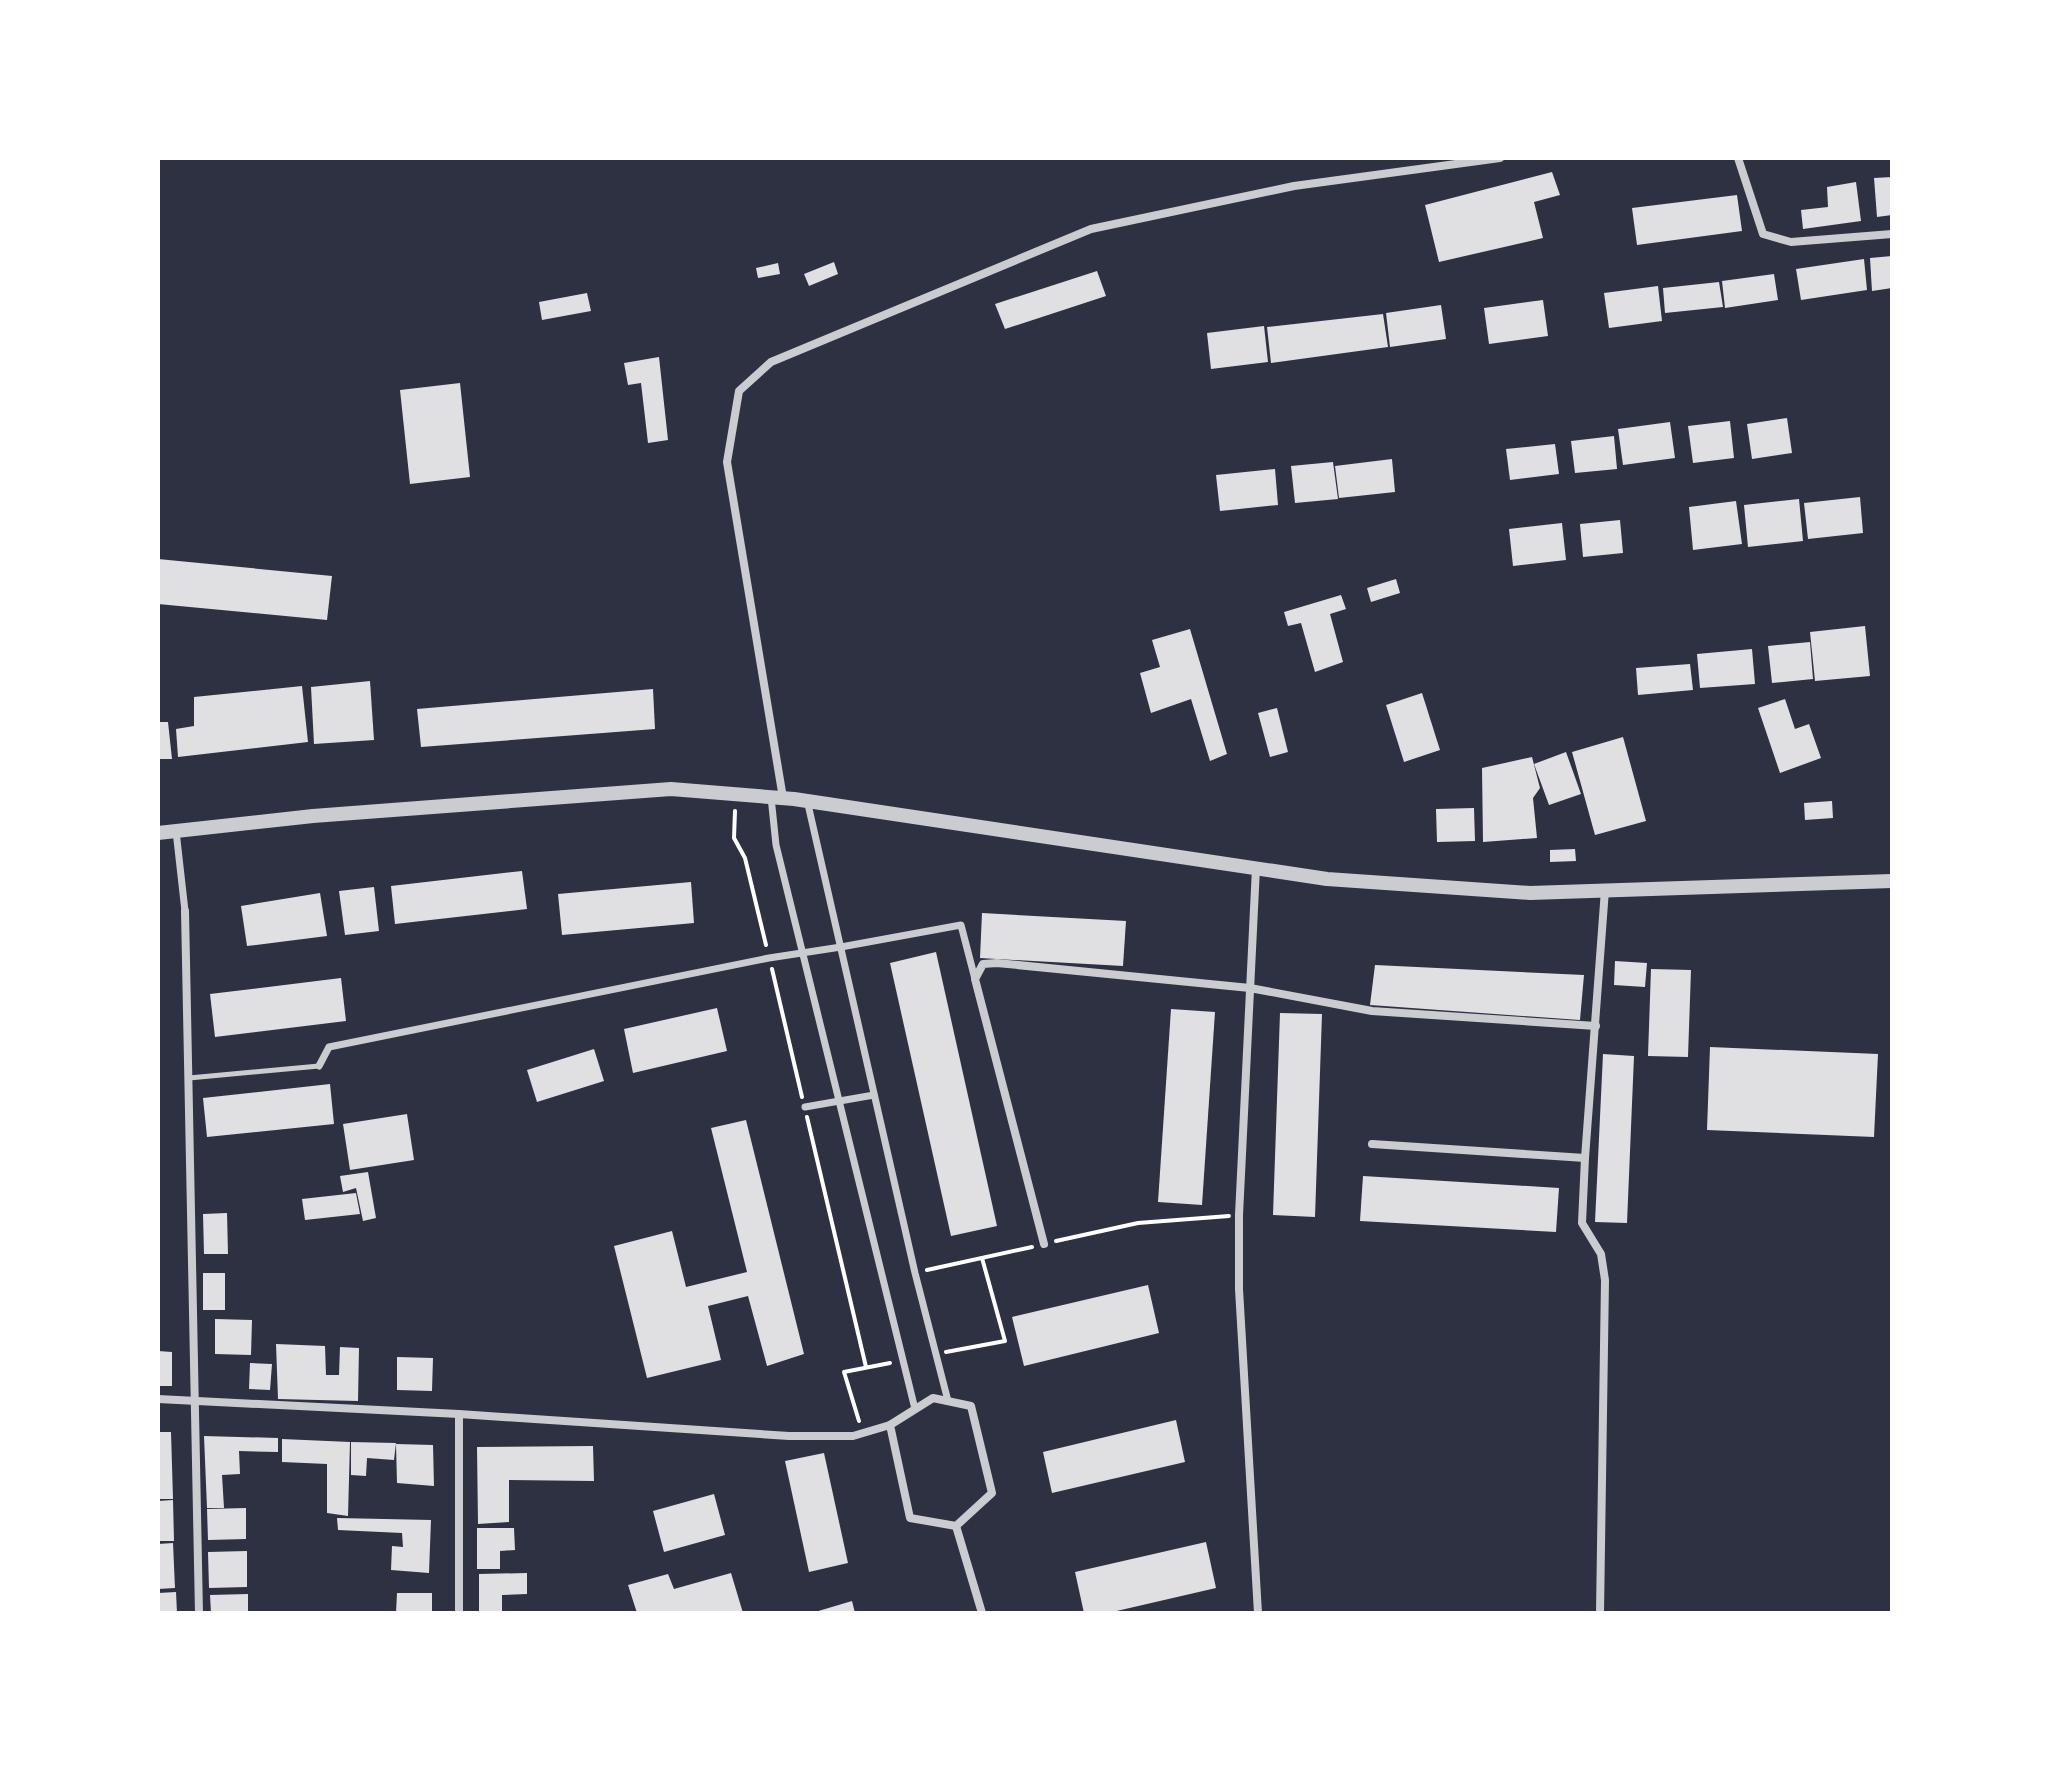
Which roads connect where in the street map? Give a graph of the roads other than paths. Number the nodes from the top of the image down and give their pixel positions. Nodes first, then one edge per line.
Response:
1 (1500, 158) edge
2 (1738, 158) edge
3 (1892, 234) edge
4 (777, 797) junction
5 (807, 800) junction
6 (176, 831) junction
7 (158, 833) edge
8 (1256, 868) junction
9 (1892, 881) edge
10 (1605, 890) junction
11 (185, 911) joint
12 (841, 947) junction
13 (802, 952) junction
14 (975, 979) junction
15 (1250, 988) junction
16 (1596, 1026) junction
17 (319, 1066) joint
18 (189, 1078) junction
19 (874, 1095) junction
20 (839, 1101) junction
21 (805, 1107) road end
22 (1372, 1144) dead end
23 (1585, 1158) junction
24 (1044, 1244) road end
25 (158, 1399) edge
26 (196, 1401) junction
27 (948, 1401) junction
28 (915, 1409) junction
29 (459, 1414) junction
30 (890, 1425) junction
31 (956, 1526) junction
32 (199, 1613) edge
33 (459, 1613) edge
34 (982, 1613) edge
35 (1258, 1613) edge
36 (1600, 1613) edge

1 - 4 street
2 - 3 street
4 - 5 street
4 - 6 street
4 - 13 street
5 - 8 street
5 - 12 street
6 - 7 street
6 - 11 street
8 - 10 street
8 - 15 street
9 - 10 street
10 - 16 street
11 - 18 street
12 - 13 street
12 - 14 street
12 - 19 street
13 - 17 street
13 - 20 street
14 - 15 street
14 - 24 street
15 - 16 street
15 - 35 street
16 - 23 street
17 - 18 lane
18 - 26 street
19 - 20 street
19 - 27 street
20 - 21 street
20 - 28 street
22 - 23 street
23 - 36 street
25 - 26 street
26 - 29 street
26 - 32 street
27 - 28 street
27 - 31 street
28 - 30 street
29 - 30 street
29 - 33 street
30 - 31 street
31 - 34 street

